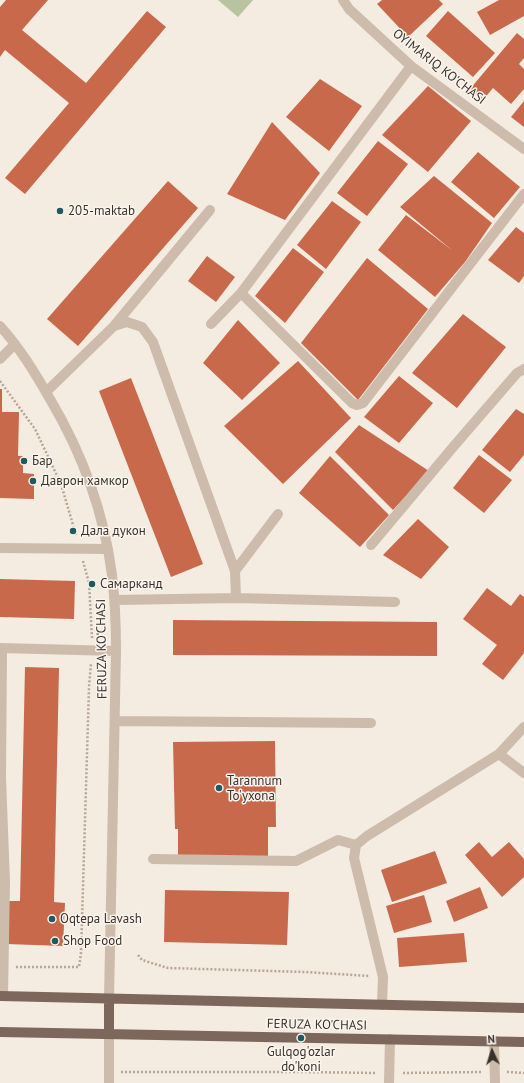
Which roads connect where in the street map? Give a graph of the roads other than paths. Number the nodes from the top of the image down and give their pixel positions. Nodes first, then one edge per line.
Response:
1 (343, 0) edge
2 (411, 66) junction
3 (524, 149) edge
4 (524, 194) edge
5 (210, 210) dead end
6 (241, 293) junction
7 (211, 324) dead end
8 (0, 326) edge
9 (114, 326) junction
10 (14, 344) junction
11 (0, 359) edge
12 (524, 369) edge
13 (46, 392) junction
14 (278, 514) dead end
15 (371, 545) dead end
16 (0, 548) edge
17 (108, 549) junction
18 (235, 571) junction
19 (236, 598) junction
20 (115, 600) junction
21 (395, 602) dead end
22 (1, 648) edge
23 (116, 651) junction
24 (115, 720) junction
25 (371, 723) dead end
26 (524, 727) edge
27 (499, 754) junction
28 (524, 773) edge
29 (0, 778) edge
30 (356, 845) junction
31 (153, 859) dead end
32 (2, 882) edge
33 (2, 996) edge
34 (109, 999) junction
35 (382, 1005) junction
36 (524, 1008) edge
37 (0, 1032) edge
38 (109, 1034) junction
39 (390, 1039) junction
40 (494, 1041) junction
41 (524, 1042) edge
42 (390, 1078) edge
43 (109, 1083) edge
44 (495, 1083) edge

1 - 2 street, OYIMARIQ KO'CHASI
2 - 3 street, OYIMARIQ KO'CHASI
2 - 6 street
4 - 6 street
5 - 9 street
6 - 7 street
8 - 10 street, FERUZA KO'CHASI
9 - 13 street
9 - 18 street
10 - 11 street
10 - 13 street, FERUZA KO'CHASI
12 - 15 street
13 - 17 street, FERUZA KO'CHASI
14 - 18 street
16 - 17 street
17 - 20 street, FERUZA KO'CHASI
18 - 19 street
19 - 20 street
19 - 21 street
20 - 23 street, FERUZA KO'CHASI
22 - 23 street
22 - 29 street
23 - 24 street, FERUZA KO'CHASI
24 - 25 street
24 - 34 street, FERUZA KO'CHASI
26 - 27 street
27 - 28 street
27 - 30 street
29 - 32 street
30 - 31 street
30 - 35 street
32 - 33 street
33 - 34 main road, FERUZA KO'CHASI
34 - 35 main road, FERUZA KO'CHASI
34 - 38 main road, FERUZA KO'CHASI
35 - 36 main road, FERUZA KO'CHASI
37 - 38 main road, FERUZA KO'CHASI
38 - 39 main road, FERUZA KO'CHASI
38 - 43 street
39 - 40 main road, FERUZA KO'CHASI
39 - 42 street
40 - 41 main road, FERUZA KO'CHASI
40 - 44 street

